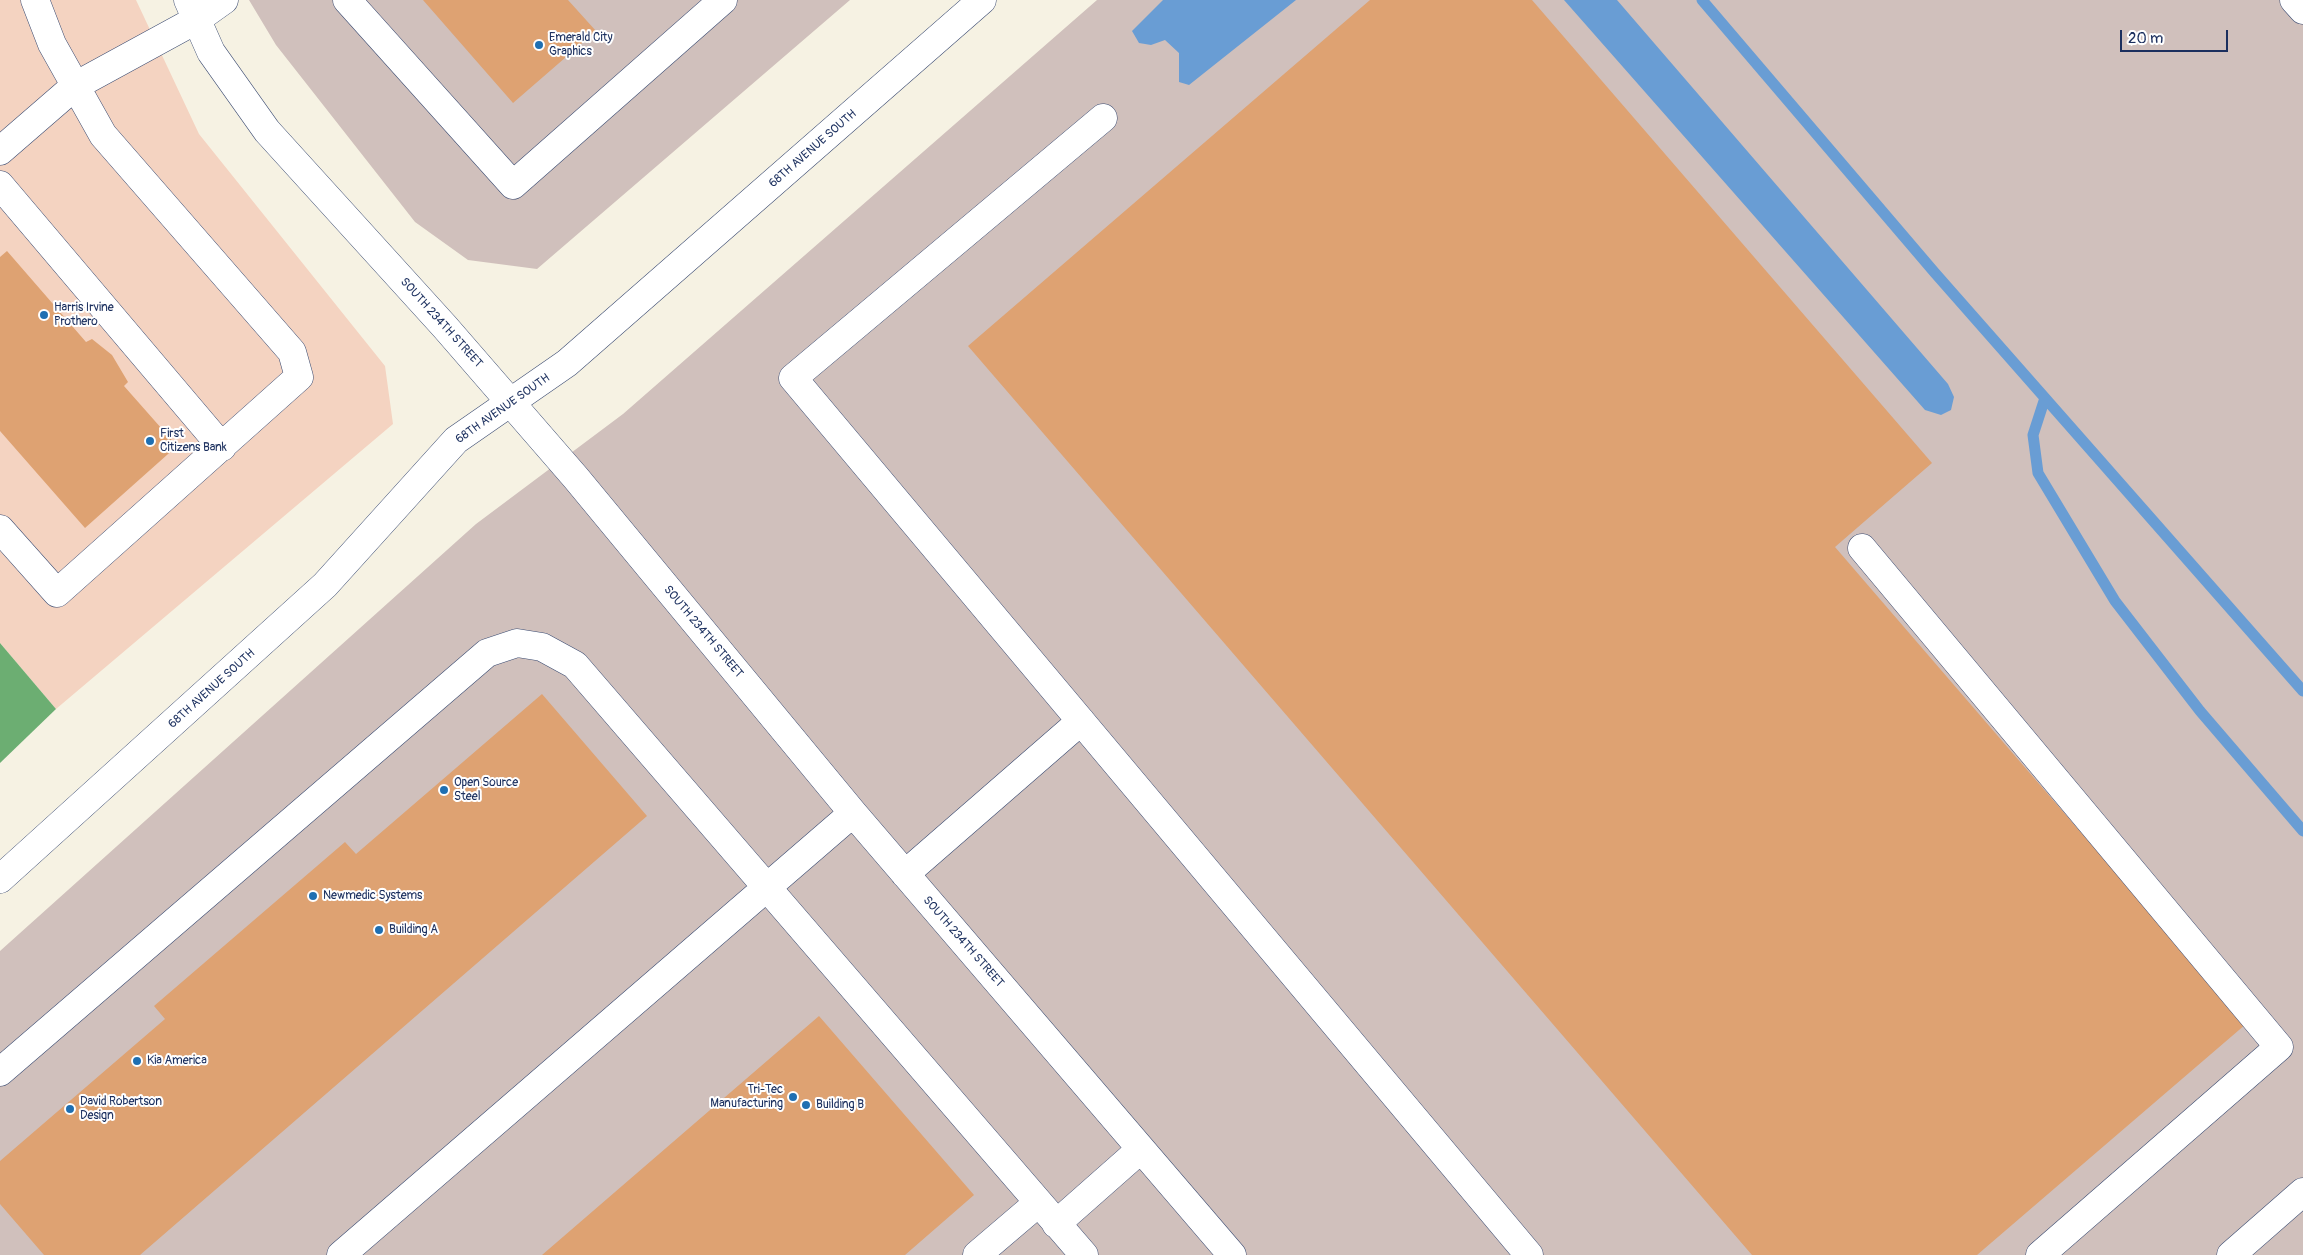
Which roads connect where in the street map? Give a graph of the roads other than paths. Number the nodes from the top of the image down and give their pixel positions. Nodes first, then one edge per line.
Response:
1 (35, 0) edge
2 (224, 0) edge
3 (347, 0) edge
4 (723, 0) edge
5 (982, 0) edge
6 (2294, 0) edge
7 (192, 10) edge
8 (2303, 10) edge
9 (75, 86) junction
10 (1103, 118) dead end
11 (0, 151) edge
12 (0, 185) edge
13 (510, 402) junction
14 (222, 446) junction
15 (0, 529) edge
16 (1862, 548) dead end
17 (1081, 721) junction
18 (852, 813) junction
19 (905, 874) junction
20 (0, 879) edge
21 (766, 888) junction
22 (0, 1072) edge
23 (1141, 1149) junction
24 (2303, 1192) edge
25 (1038, 1203) junction
26 (1056, 1224) junction
27 (341, 1255) edge
28 (977, 1255) edge
29 (1084, 1255) edge
30 (1232, 1255) edge
31 (1529, 1255) edge
32 (2040, 1255) edge
33 (2231, 1255) edge

1 - 9 street
2 - 7 street
3 - 4 street
5 - 13 street, 68TH AVENUE SOUTH
6 - 8 street
7 - 9 street
7 - 13 street, SOUTH 234TH STREET
9 - 11 street
9 - 14 street
10 - 17 street
12 - 14 street
13 - 18 street, SOUTH 234TH STREET
13 - 20 street, 68TH AVENUE SOUTH
14 - 15 street
16 - 32 street
17 - 19 street
17 - 31 street
18 - 19 street, SOUTH 234TH STREET
18 - 21 street
19 - 23 street, SOUTH 234TH STREET
21 - 22 street
21 - 25 street
21 - 27 street
23 - 26 street
23 - 30 street, SOUTH 234TH STREET
24 - 33 street
25 - 26 street
25 - 28 street
26 - 29 street

